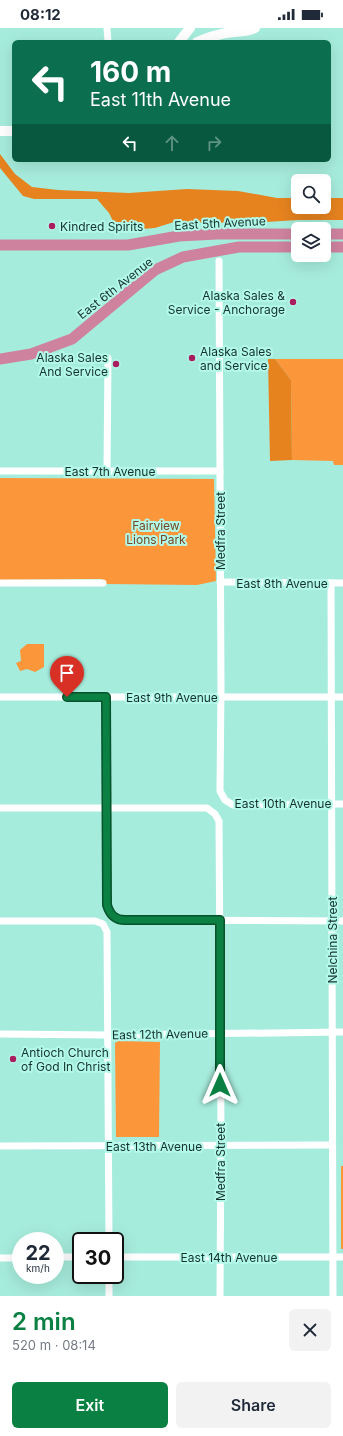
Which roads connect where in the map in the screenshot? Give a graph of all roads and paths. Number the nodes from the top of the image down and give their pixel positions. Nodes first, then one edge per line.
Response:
1 (107, 28) edge
2 (190, 28) edge
3 (255, 28) edge
4 (108, 40) edge
5 (181, 40) edge
6 (202, 40) edge
7 (0, 131) edge
8 (12, 132) edge
9 (291, 234) edge
10 (331, 234) edge
11 (343, 234) edge
12 (0, 245) edge
13 (291, 247) edge
14 (331, 247) edge
15 (342, 247) edge
16 (219, 261) dead end
17 (108, 358) dead end
18 (0, 359) edge
19 (0, 470) edge
20 (107, 471) junction
21 (220, 471) junction
22 (220, 582) junction
23 (0, 583) edge
24 (103, 583) dead end
25 (331, 583) junction
26 (343, 583) edge
27 (0, 697) edge
28 (106, 697) junction
29 (221, 697) junction
30 (331, 697) junction
31 (343, 697) edge
32 (225, 800) joint
33 (331, 804) junction
34 (343, 804) edge
35 (0, 808) edge
36 (106, 808) junction
37 (220, 920) junction
38 (0, 921) edge
39 (343, 921) edge
40 (332, 922) junction
41 (332, 1032) junction
42 (343, 1032) edge
43 (220, 1033) junction
44 (0, 1034) edge
45 (109, 1035) junction
46 (221, 1145) junction
47 (332, 1145) junction
48 (0, 1146) edge
49 (109, 1146) junction
50 (109, 1232) edge
51 (332, 1256) junction
52 (124, 1257) edge
53 (219, 1257) junction
54 (343, 1257) edge
55 (0, 1258) edge
56 (12, 1258) edge
57 (109, 1284) edge
58 (108, 1296) edge
59 (220, 1296) edge
60 (332, 1296) edge

1 - 4 street
2 - 5 main road
3 - 6 main road
7 - 8 main road
9 - 12 highway, East 5th Avenue
10 - 11 highway
13 - 18 highway, East 6th Avenue
14 - 15 highway
16 - 21 street, Medfra Street
17 - 20 street
19 - 20 street, East 7th Avenue
20 - 21 street, East 7th Avenue
21 - 22 street, Medfra Street
22 - 25 street, East 8th Avenue
22 - 29 street, Medfra Street
23 - 24 street
25 - 26 street, East 8th Avenue
25 - 30 street, Nelchina Street
27 - 28 street, East 9th Avenue
28 - 29 street, East 9th Avenue
28 - 36 street
29 - 30 street, East 9th Avenue
29 - 32 street, Medfra Street
30 - 31 street, East 9th Avenue
30 - 33 street, Nelchina Street
32 - 33 street, East 10th Avenue
33 - 34 street, East 10th Avenue
33 - 40 street, Nelchina Street
35 - 36 street
36 - 37 street, Medfra Street
36 - 37 street
37 - 40 street
37 - 43 street, Medfra Street
38 - 45 street
39 - 40 street
40 - 41 street, Nelchina Street
41 - 42 street, East 12th Avenue
41 - 43 street, East 12th Avenue
41 - 47 street, Nelchina Street
43 - 45 street, East 12th Avenue
43 - 46 street, Medfra Street
44 - 45 street, East 12th Avenue
45 - 49 street
46 - 47 street, East 13th Avenue
46 - 49 street, East 13th Avenue
46 - 53 street, Medfra Street
47 - 51 street, Nelchina Street
48 - 49 street, East 13th Avenue
49 - 50 street
51 - 53 street, East 14th Avenue
51 - 54 street, East 14th Avenue
51 - 60 street, Nelchina Street
52 - 53 street, East 14th Avenue
53 - 59 street, Medfra Street
55 - 56 street
57 - 58 street

